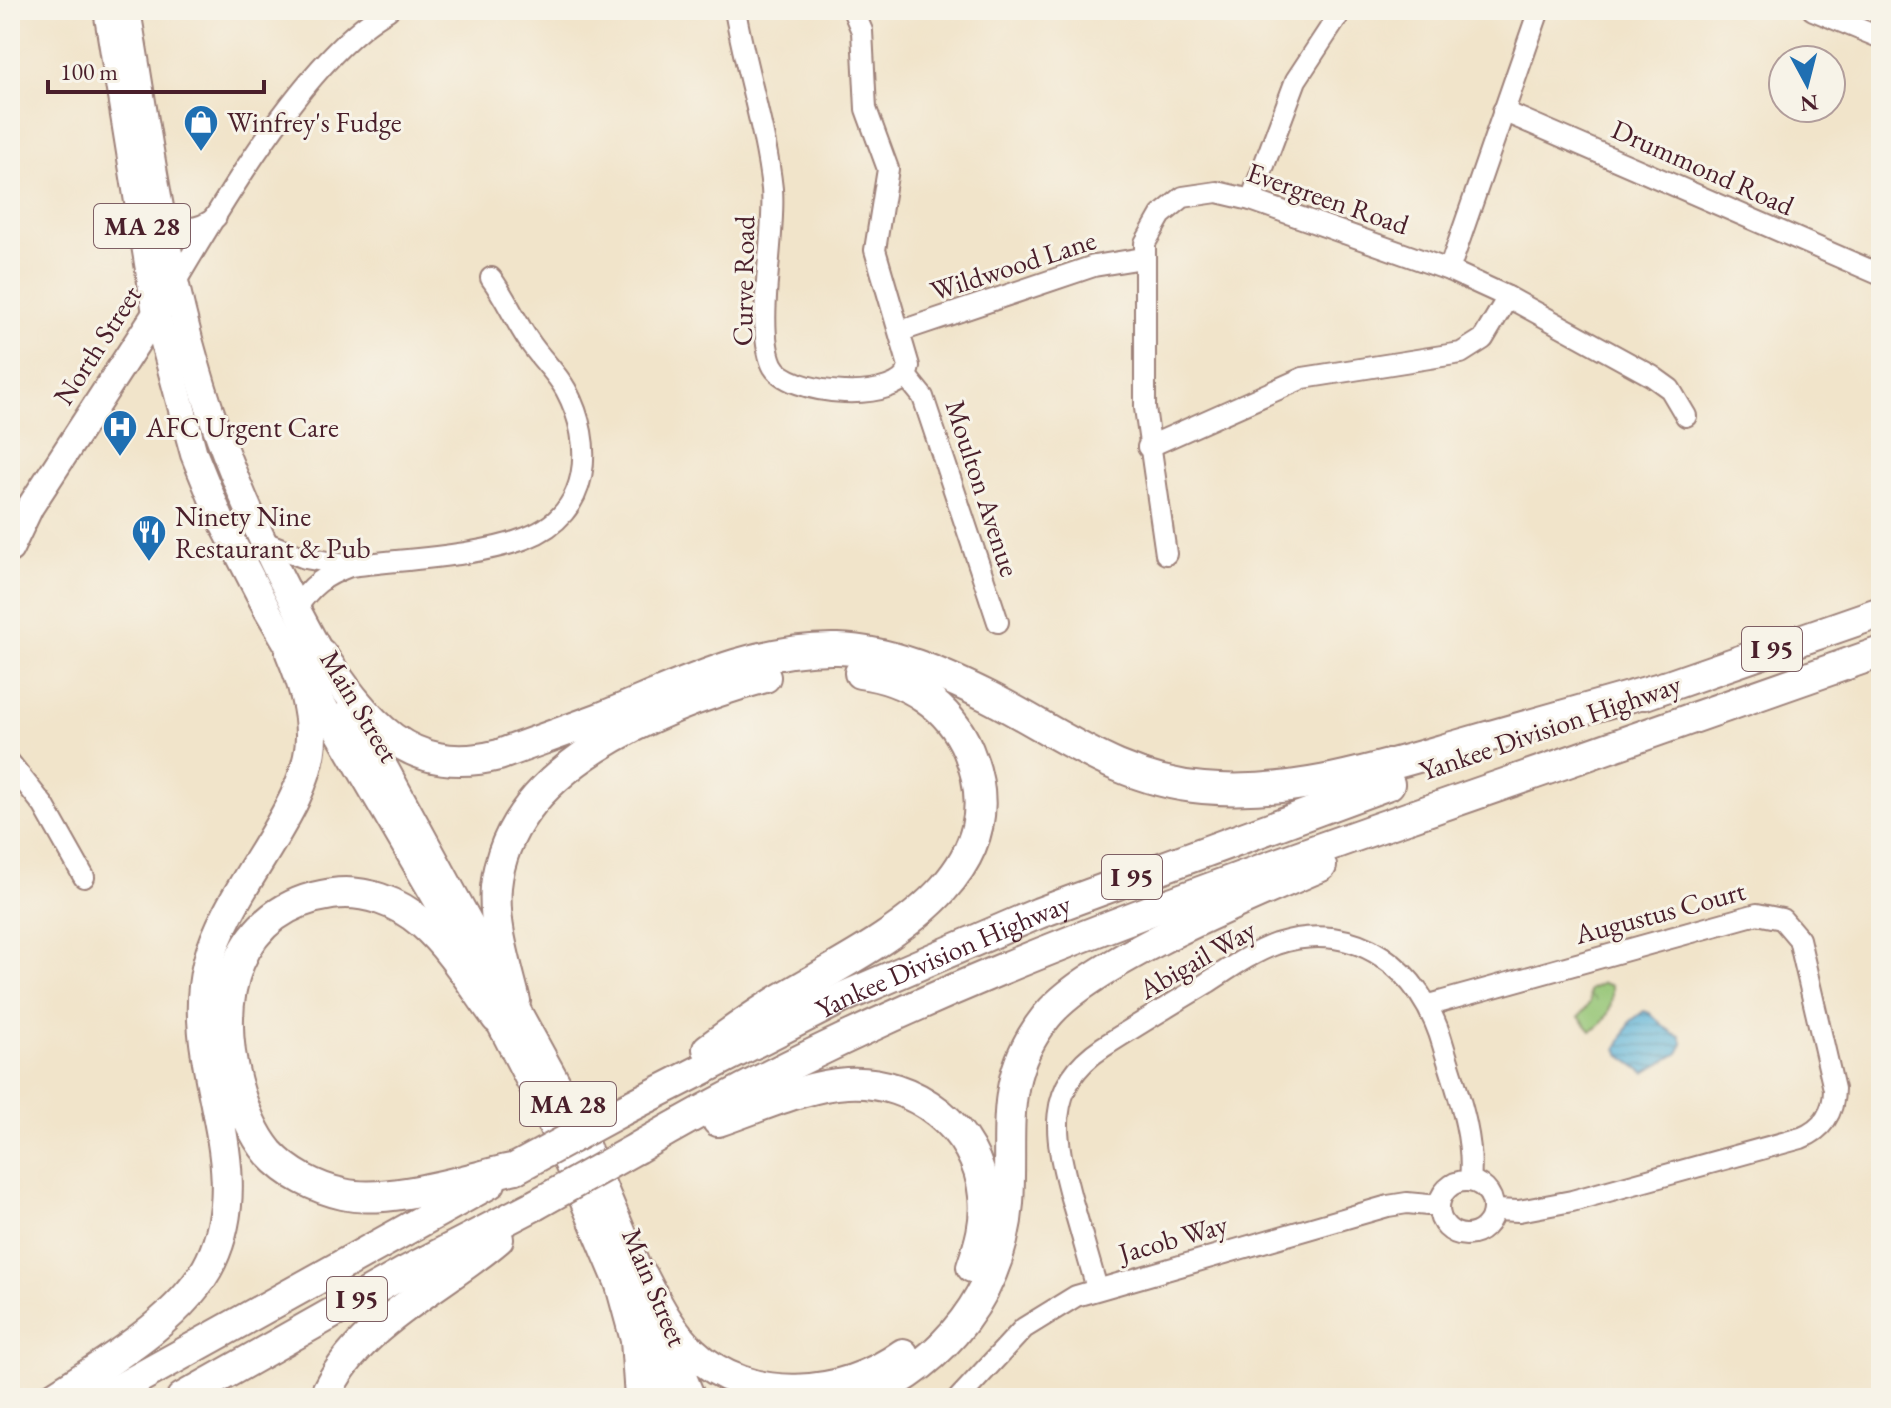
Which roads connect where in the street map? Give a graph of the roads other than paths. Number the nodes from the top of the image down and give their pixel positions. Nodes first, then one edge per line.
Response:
1 (107, 10) edge
2 (127, 10) edge
3 (388, 10) edge
4 (735, 10) edge
5 (853, 10) edge
6 (1342, 10) edge
7 (1539, 10) edge
8 (1813, 10) edge
9 (1836, 14) edge
10 (1881, 38) edge
11 (1503, 111) junction
12 (159, 199) junction
13 (1251, 200) junction
14 (216, 217) junction
15 (1143, 258) junction
16 (1449, 270) junction
17 (1881, 275) edge
18 (491, 278) dead end
19 (175, 283) junction
20 (1508, 297) junction
21 (156, 313) junction
22 (901, 331) junction
23 (906, 376) junction
24 (1686, 416) dead end
25 (1148, 447) junction
26 (264, 542) junction
27 (10, 549) edge
28 (1166, 554) dead end
29 (350, 566) junction
30 (296, 609) junction
31 (1881, 612) edge
32 (998, 622) dead end
33 (1881, 652) edge
34 (306, 653) junction
35 (1664, 687) junction
36 (10, 763) edge
37 (1548, 768) junction
38 (84, 877) dead end
39 (1429, 1005) junction
40 (506, 1010) junction
41 (619, 1112) junction
42 (637, 1148) junction
43 (516, 1168) junction
44 (1470, 1181) junction
45 (535, 1205) junction
46 (1439, 1206) junction
47 (1494, 1210) junction
48 (631, 1280) junction
49 (1097, 1288) junction
50 (52, 1398) edge
51 (103, 1398) edge
52 (182, 1398) edge
53 (324, 1398) edge
54 (640, 1398) edge
55 (667, 1398) edge
56 (692, 1398) edge
57 (865, 1398) edge
58 (959, 1398) edge

1 - 21 main road, Main Street / MA 28
2 - 12 main road, Main Street / MA 28
3 - 14 street, North Street
4 - 23 street, Curve Road
5 - 22 street
6 - 13 street
7 - 11 street
8 - 9 street
9 - 10 street
11 - 16 street
11 - 17 street, Drummond Road
12 - 14 street
12 - 19 main road, Main Street / MA 28
13 - 15 street, Evergreen Road
13 - 16 street, Evergreen Road
14 - 19 street, North Street
15 - 22 street, Wildwood Lane
15 - 25 street, Evergreen Road
16 - 20 street, Evergreen Road
18 - 29 street
19 - 21 main road, North Street
19 - 26 main road, Main Street / MA 28
20 - 24 street, Evergreen Road
20 - 25 street
21 - 27 main road, North Street
21 - 34 main road, Main Street / MA 28
22 - 23 street
23 - 32 street, Moulton Avenue
25 - 28 street, Evergreen Road
26 - 29 street
26 - 30 main road, Main Street / MA 28
29 - 30 street
30 - 34 main road, Main Street / MA 28
31 - 35 highway, Yankee Division Highway / I 95
33 - 37 highway, Yankee Division Highway / I 95
34 - 35 highway
34 - 40 main road, Main Street / MA 28
34 - 50 highway
35 - 41 highway, Yankee Division Highway / I 95
36 - 38 street
37 - 42 highway, Yankee Division Highway / I 95
37 - 57 highway
39 - 44 street, Abigail Way
39 - 47 street, Augustus Court
39 - 49 street, Abigail Way
40 - 41 highway
40 - 43 highway
40 - 48 main road, Main Street / MA 28
41 - 43 highway, Yankee Division Highway / I 95, bridge
42 - 45 highway, Yankee Division Highway / I 95, bridge
42 - 48 highway
43 - 51 highway, Yankee Division Highway / I 95
44 - 46 street
44 - 47 street
45 - 52 highway, Yankee Division Highway / I 95
45 - 53 highway
46 - 47 street
46 - 49 street, Jacob Way
48 - 54 highway
48 - 55 main road, Main Street / MA 28
48 - 56 main road, Main Street / MA 28
49 - 58 street, Jacob Way

